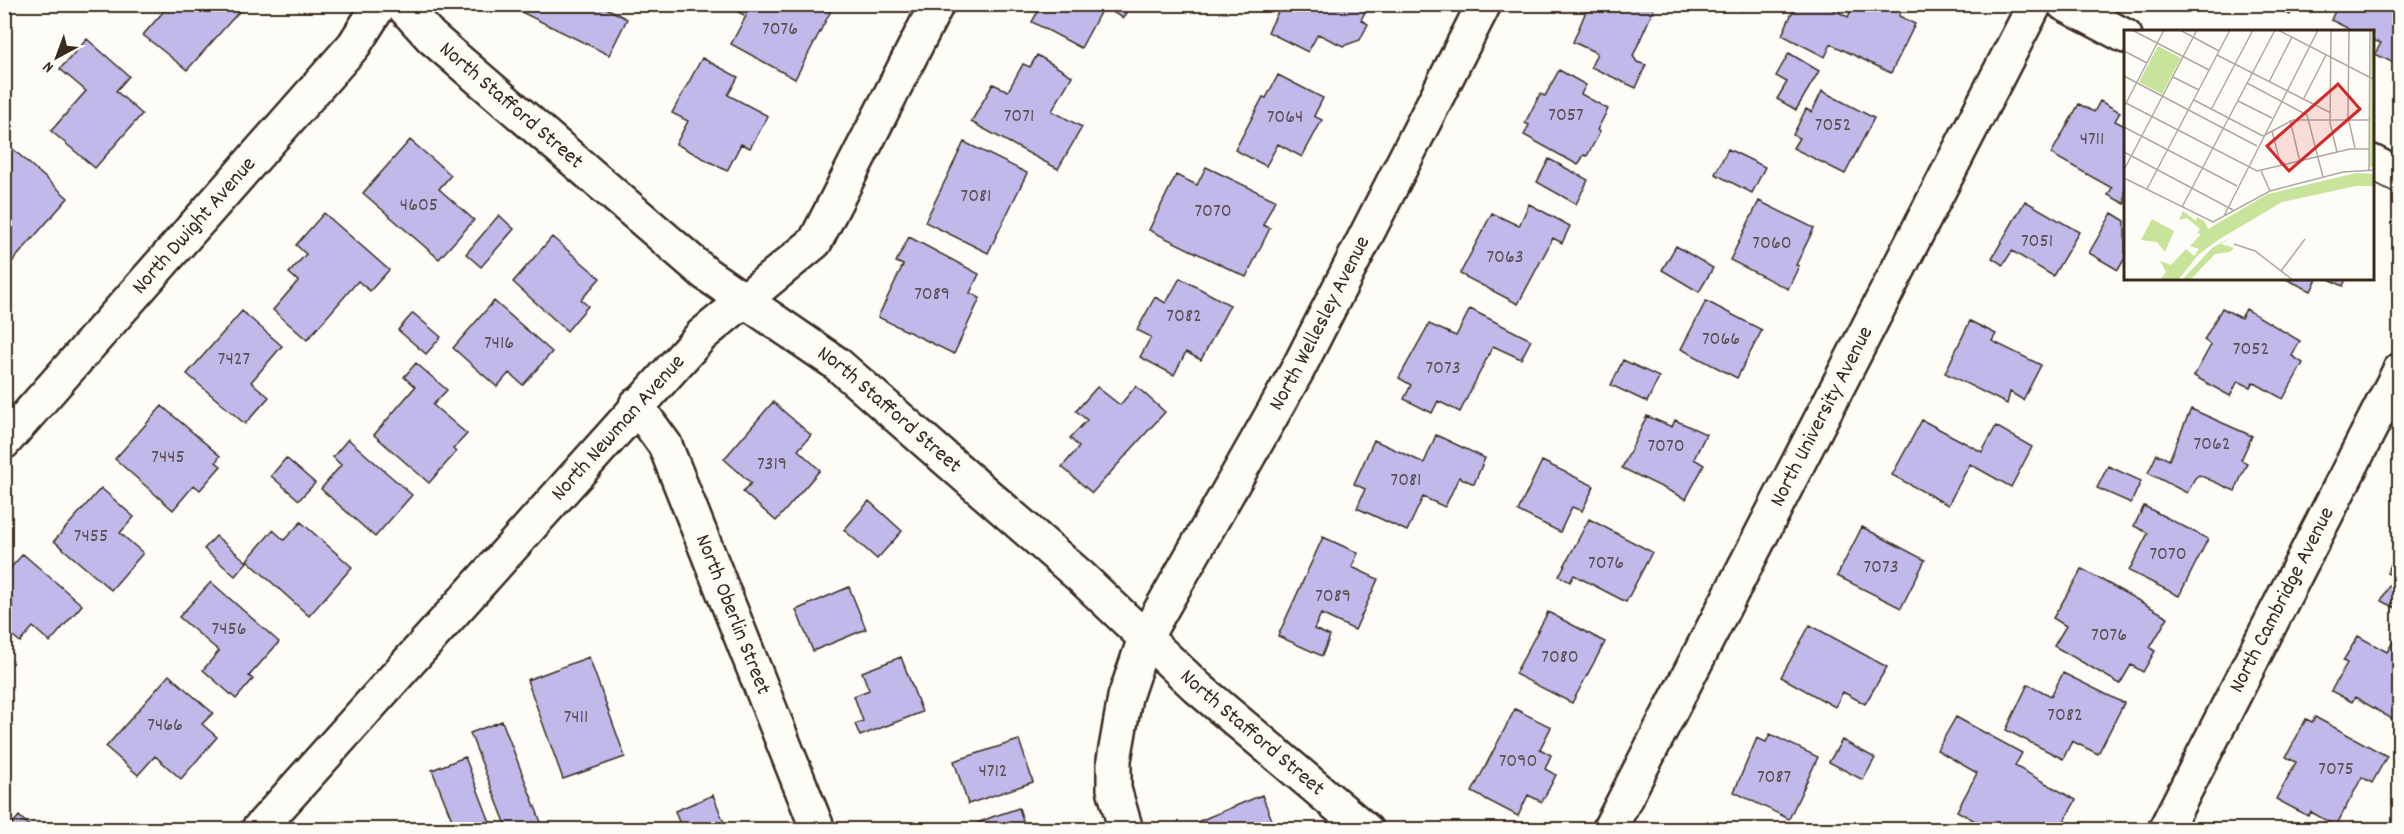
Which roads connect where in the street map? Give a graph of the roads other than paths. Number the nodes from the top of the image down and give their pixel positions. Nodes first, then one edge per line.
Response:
1 (380, 4) edge
2 (401, 4) edge
3 (937, 4) edge
4 (1484, 4) edge
5 (2035, 4) edge
6 (2064, 4) edge
7 (2124, 35) edge
8 (2374, 163) edge
9 (2400, 176) edge
10 (744, 300) junction
11 (2400, 370) edge
12 (636, 405) junction
13 (4, 442) edge
14 (1145, 638) junction
15 (258, 830) edge
16 (818, 830) edge
17 (1126, 830) edge
18 (1366, 830) edge
19 (1609, 830) edge
20 (2165, 830) edge

1 - 13 street, North Dwight Avenue
2 - 10 street, North Stafford Street
3 - 10 street, North Newman Avenue
4 - 14 street, North Wellesley Avenue
5 - 19 street, North University Avenue
6 - 7 street
8 - 9 street
10 - 12 street, North Newman Avenue
10 - 14 street, North Stafford Street
11 - 20 street, North Cambridge Avenue
12 - 15 street, North Newman Avenue
12 - 16 street, North Oberlin Street
14 - 17 street, North Wellesley Avenue
14 - 18 street, North Stafford Street

